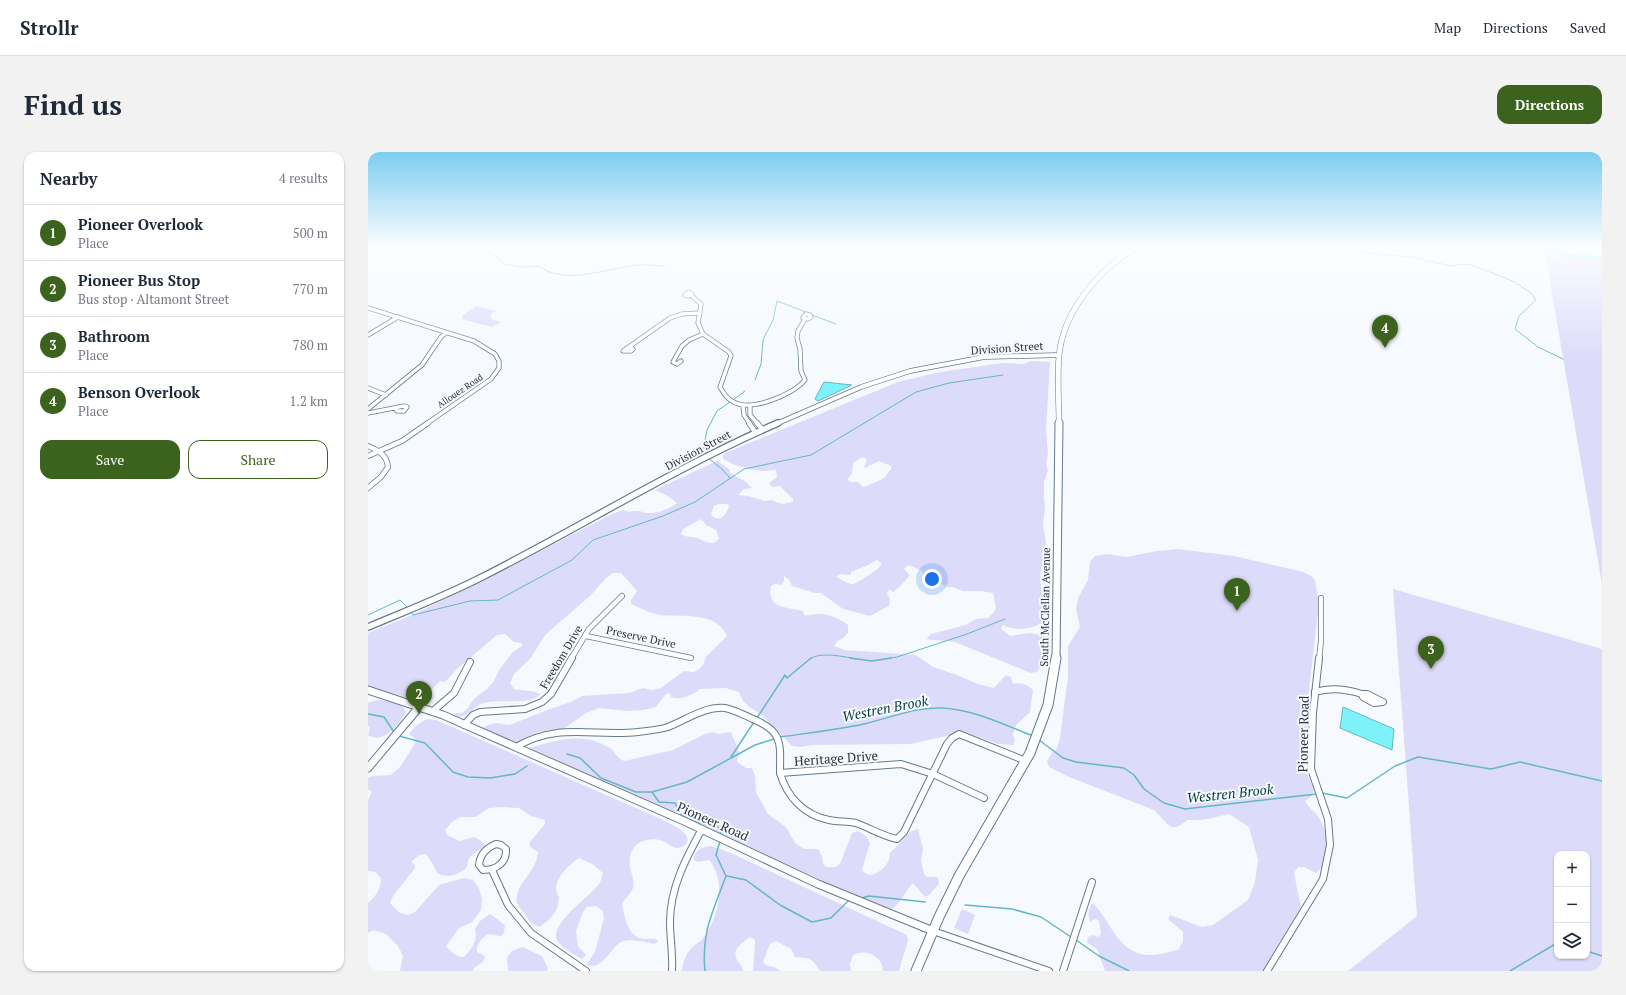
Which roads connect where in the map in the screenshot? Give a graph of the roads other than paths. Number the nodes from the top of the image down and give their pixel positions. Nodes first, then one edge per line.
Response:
1 (1093, 285) edge
2 (691, 295) dead end
3 (368, 308) edge
4 (700, 313) junction
5 (398, 318) junction
6 (805, 319) dead end
7 (446, 333) junction
8 (703, 334) junction
9 (368, 335) edge
10 (630, 347) dead end
11 (1059, 355) junction
12 (676, 359) dead end
13 (368, 388) edge
14 (386, 395) junction
15 (743, 406) junction
16 (750, 406) junction
17 (395, 408) dead end
18 (368, 409) edge
19 (368, 414) edge
20 (762, 429) junction
21 (755, 432) junction
22 (368, 446) edge
23 (380, 451) junction
24 (368, 456) edge
25 (368, 488) edge
26 (622, 596) dead end
27 (1321, 598) dead end
28 (368, 627) edge
29 (586, 636) junction
30 (691, 658) dead end
31 (470, 662) dead end
32 (368, 690) edge
33 (1315, 692) junction
34 (1362, 694) dead end
35 (420, 706) junction
36 (433, 711) junction
37 (464, 724) junction
38 (516, 747) junction
39 (1026, 761) junction
40 (369, 765) edge
41 (780, 772) junction
42 (932, 774) junction
43 (984, 798) dead end
44 (702, 829) junction
45 (492, 870) junction
46 (1092, 882) dead end
47 (933, 931) junction
48 (586, 971) edge
49 (672, 971) edge
50 (916, 971) edge
51 (1049, 971) edge
52 (1063, 971) edge
53 (1267, 971) edge

1 - 11 main road, South McClellan Avenue
2 - 4 street
3 - 5 street, Allouez Road
4 - 8 street
4 - 10 street
5 - 7 street, Allouez Road
5 - 9 street
6 - 16 street
7 - 14 street
7 - 23 street, Allouez Road
8 - 12 street
8 - 15 street
11 - 20 street, Division Street
11 - 39 main road, South McClellan Avenue
13 - 14 street
14 - 18 street
15 - 16 street
15 - 21 street
16 - 20 street
17 - 19 street
20 - 21 street, Division Street
21 - 28 street, Division Street
22 - 23 street
23 - 24 street
23 - 25 street
26 - 29 street, Freedom Drive
27 - 33 street, Pioneer Road
29 - 30 street, Preserve Drive
29 - 37 street, Freedom Drive
31 - 36 street
32 - 35 street, Pioneer Road
33 - 34 street
33 - 53 street, Pioneer Road
35 - 36 street, Pioneer Road
35 - 40 street
36 - 37 street, Pioneer Road
37 - 38 street, Pioneer Road
38 - 41 street, Heritage Drive
38 - 44 street, Pioneer Road
39 - 42 street
39 - 47 main road, South McClellan Avenue
41 - 42 street, Heritage Drive
41 - 42 street
42 - 43 street, Heritage Drive
44 - 47 street, Pioneer Road
44 - 49 street
45 - 45 street
45 - 48 street
46 - 52 street
47 - 50 main road, South McClellan Avenue
47 - 51 street, Pioneer Road

